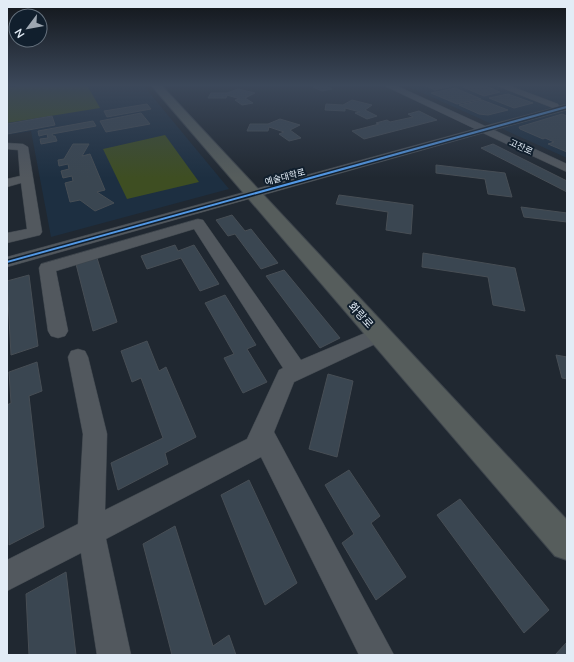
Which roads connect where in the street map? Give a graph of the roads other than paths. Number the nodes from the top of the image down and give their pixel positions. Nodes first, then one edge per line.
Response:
1 (183, 116) edge
2 (459, 116) edge
3 (462, 116) edge
4 (527, 116) edge
5 (485, 127) junction
6 (7, 146) edge
7 (567, 161) edge
8 (567, 168) edge
9 (26, 178) junction
10 (7, 183) edge
11 (250, 191) junction
12 (7, 238) edge
13 (7, 253) edge
14 (7, 262) edge
15 (58, 331) dead end
16 (379, 334) junction
17 (78, 357) dead end
18 (297, 371) junction
19 (262, 434) junction
20 (91, 532) junction
21 (567, 544) edge
22 (7, 576) edge
23 (114, 655) edge
24 (377, 655) edge

1 - 11 main road, 화랑로
2 - 5 street, 고잔로
3 - 5 street, 고잔로
4 - 5 street, 예술대학로
5 - 7 street, 고잔로
5 - 8 street, 고잔로
5 - 11 street, 예술대학로
6 - 9 street
9 - 10 street
9 - 12 street
11 - 13 street, 예술대학로
11 - 14 street, 예술대학로
11 - 16 main road, 화랑로
15 - 18 street
16 - 18 street
16 - 21 main road, 화랑로
17 - 20 street
18 - 19 street
19 - 20 street
19 - 24 street
20 - 22 street
20 - 23 street

